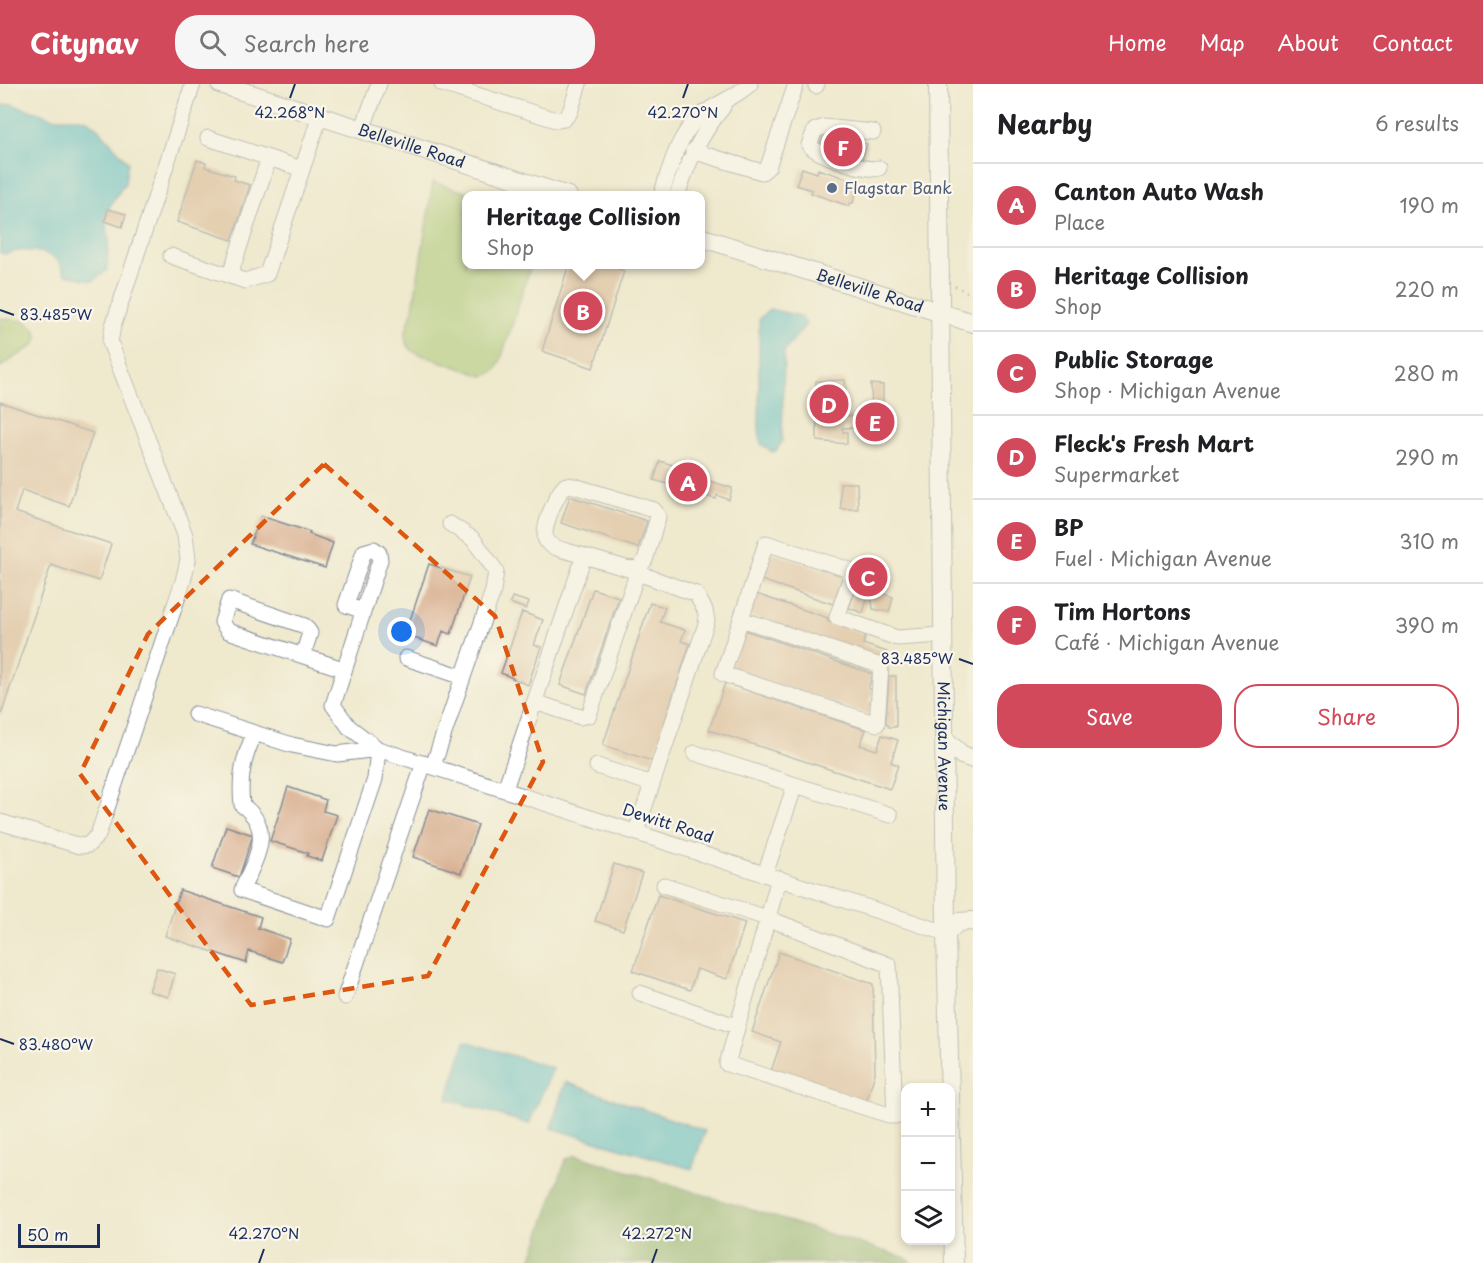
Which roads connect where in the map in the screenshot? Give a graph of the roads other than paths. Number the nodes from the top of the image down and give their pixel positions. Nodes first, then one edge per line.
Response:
1 (193, 84) edge
2 (220, 84) edge
3 (378, 84) edge
4 (442, 84) edge
5 (579, 84) edge
6 (750, 84) edge
7 (796, 84) edge
8 (938, 84) edge
9 (729, 101) junction
10 (320, 116) junction
11 (362, 130) junction
12 (873, 132) dead end
13 (208, 138) dead end
14 (693, 151) junction
15 (269, 158) junction
16 (879, 168) dead end
17 (302, 170) junction
18 (555, 191) edge
19 (663, 191) edge
20 (678, 191) edge
21 (705, 239) edge
22 (171, 256) dead end
23 (230, 275) junction
24 (939, 313) junction
25 (973, 323) edge
26 (450, 524) dead end
27 (584, 556) junction
28 (638, 570) junction
29 (363, 610) dead end
30 (741, 620) junction
31 (943, 635) junction
32 (303, 655) junction
33 (406, 658) dead end
34 (343, 669) junction
35 (463, 677) junction
36 (535, 702) junction
37 (195, 714) dead end
38 (255, 733) junction
39 (944, 738) junction
40 (378, 748) junction
41 (695, 753) dead end
42 (973, 759) edge
43 (428, 765) junction
44 (597, 766) dead end
45 (652, 784) junction
46 (795, 785) junction
47 (505, 789) junction
48 (890, 815) dead end
49 (0, 822) edge
50 (636, 832) junction
51 (772, 876) junction
52 (664, 885) dead end
53 (767, 918) junction
54 (973, 921) edge
55 (946, 933) junction
56 (640, 993) dead end
57 (345, 997) dead end
58 (736, 1026) junction
59 (950, 1083) edge
60 (900, 1115) edge
61 (951, 1137) edge
62 (954, 1263) edge

1 - 49 street
2 - 10 main road, Belleville Road
3 - 11 street
4 - 5 street
6 - 9 street
7 - 14 street
8 - 24 main road, Michigan Avenue
9 - 14 street
9 - 19 street
10 - 11 main road, Belleville Road
10 - 17 street
11 - 18 main road, Belleville Road
12 - 16 street
13 - 15 street
14 - 20 street
15 - 17 street
15 - 23 street
17 - 23 street
21 - 24 main road, Belleville Road
22 - 23 street
24 - 25 main road, Belleville Road
24 - 31 main road, Michigan Avenue
26 - 35 street
27 - 28 street
27 - 28 street
27 - 36 street
28 - 36 street
28 - 45 street
29 - 34 street
30 - 30 street
30 - 31 street
31 - 39 main road, Michigan Avenue
32 - 32 street
32 - 34 street
33 - 35 street
34 - 40 street
35 - 43 street
36 - 47 street
37 - 38 street
38 - 40 street
38 - 40 street
39 - 42 main road
39 - 55 main road, Michigan Avenue
40 - 43 street, Dewitt Road
41 - 46 street
43 - 47 street, Dewitt Road
43 - 57 street
44 - 45 street
45 - 50 street
46 - 48 street
46 - 51 street
47 - 50 street, Dewitt Road
50 - 51 street, Dewitt Road
51 - 53 street
51 - 55 street, Dewitt Road
52 - 53 street
53 - 58 street
53 - 60 street
54 - 55 main road
55 - 59 main road, Michigan Avenue
56 - 58 street
58 - 60 street
61 - 62 main road, Michigan Avenue

